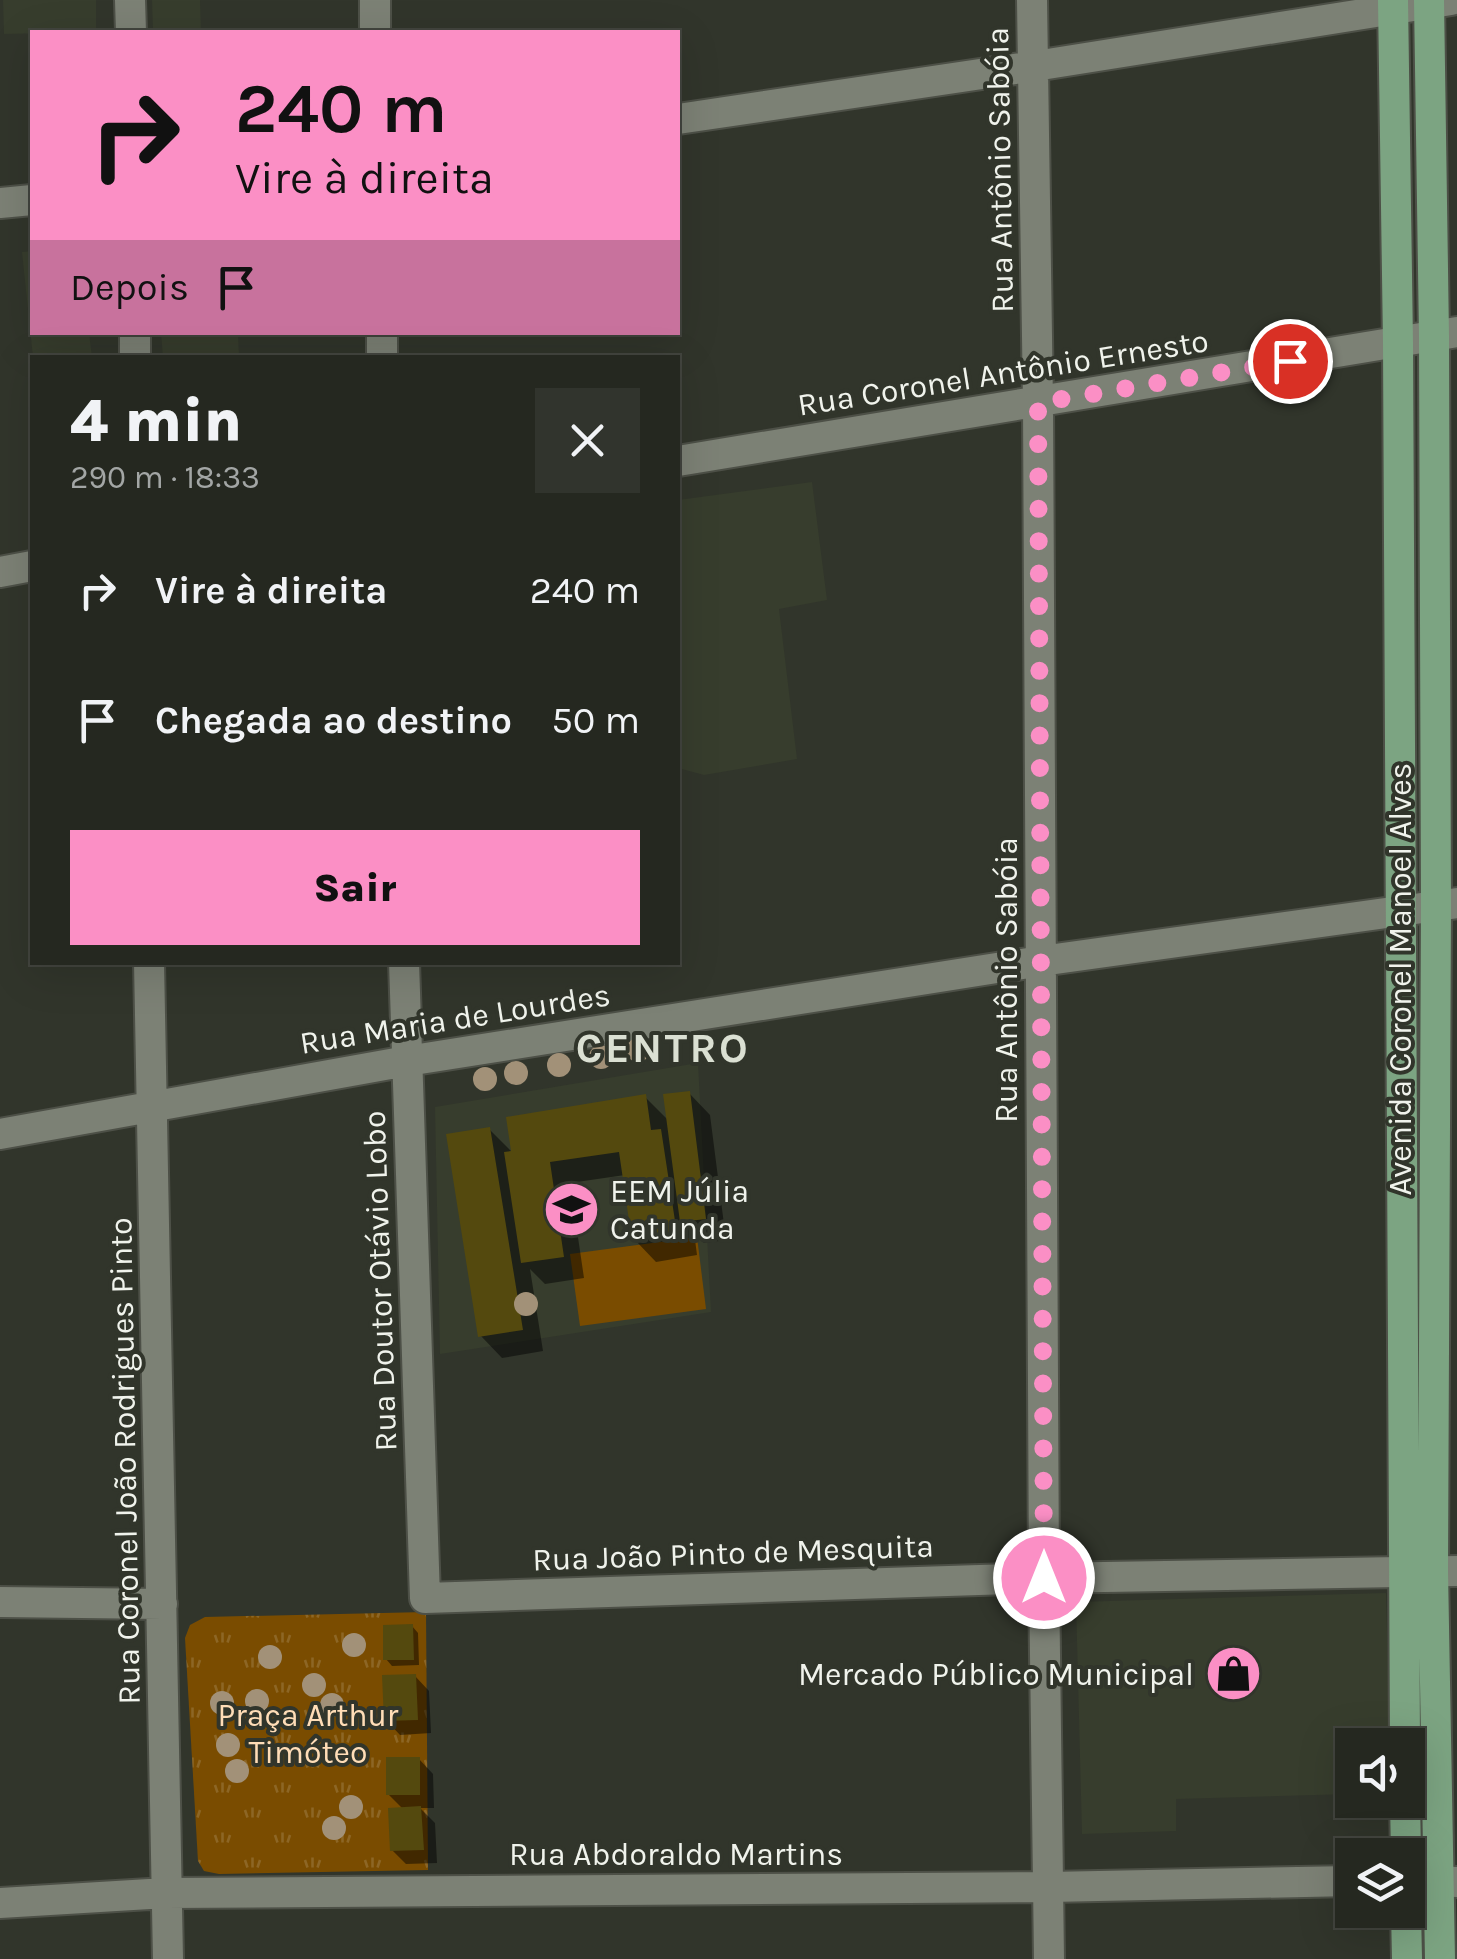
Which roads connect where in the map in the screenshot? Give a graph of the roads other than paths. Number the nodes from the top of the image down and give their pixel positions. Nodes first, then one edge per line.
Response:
1 (130, 0) edge
2 (374, 0) edge
3 (1032, 0) edge
4 (1436, 1) edge
5 (1393, 4) edge
6 (131, 30) edge
7 (375, 30) edge
8 (1034, 66) junction
9 (680, 119) edge
10 (30, 200) edge
11 (0, 204) edge
12 (1445, 334) edge
13 (1398, 343) junction
14 (1038, 403) junction
15 (680, 461) edge
16 (30, 566) edge
17 (0, 572) edge
18 (1446, 904) edge
19 (1400, 912) junction
20 (1041, 961) junction
21 (149, 965) edge
22 (404, 965) edge
23 (408, 1060) junction
24 (153, 1107) junction
25 (0, 1134) edge
26 (1432, 1571) edge
27 (1044, 1578) junction
28 (425, 1598) joint
29 (0, 1602) edge
30 (162, 1604) junction
31 (1408, 1728) edge
32 (1335, 1881) edge
33 (1448, 1882) edge
34 (1049, 1887) junction
35 (166, 1893) junction
36 (0, 1902) edge
37 (1406, 1928) edge
38 (168, 1959) edge
39 (1049, 1959) edge
40 (1407, 1959) edge
41 (1440, 1959) edge

1 - 6 street
2 - 7 street
3 - 8 street, Rua Antônio Sabóia
4 - 5 street
4 - 12 main road, Avenida Coronel Manoel Alves
5 - 8 street
5 - 13 main road, Avenida Coronel Manoel Alves
8 - 9 street
8 - 14 street, Rua Antônio Sabóia
10 - 11 street
12 - 13 street, Rua Coronel Antônio Ernesto
12 - 18 main road, Avenida Coronel Manoel Alves
13 - 14 street, Rua Coronel Antônio Ernesto
13 - 19 main road, Avenida Coronel Manoel Alves
14 - 15 street, Rua Coronel Antônio Ernesto
14 - 20 street, Rua Antônio Sabóia
16 - 17 street
18 - 19 street, Rua Maria de Lourdes
18 - 26 main road, Avenida Coronel Manoel Alves
19 - 20 street, Rua Maria de Lourdes
19 - 26 main road, Avenida Coronel Manoel Alves
20 - 23 street, Rua Maria de Lourdes
20 - 27 street, Rua Antônio Sabóia
21 - 24 street, Rua Coronel João Rodrigues Pinto
22 - 23 street, Rua Doutor Otávio Lobo
23 - 24 street, Rua Maria de Lourdes
23 - 28 street, Rua Doutor Otávio Lobo
24 - 25 street, Rua Maria de Lourdes
24 - 30 street, Rua Coronel João Rodrigues Pinto
26 - 27 street, Rua João Pinto de Mesquita
26 - 31 main road, Avenida Coronel Manoel Alves
26 - 33 main road, Avenida Coronel Manoel Alves
27 - 28 street, Rua João Pinto de Mesquita
27 - 34 street, Rua Antônio Sabóia
29 - 30 street
30 - 35 street, Rua Coronel João Rodrigues Pinto
32 - 34 street, Rua Abdoraldo Martins
33 - 41 main road, Avenida Coronel Manoel Alves
34 - 35 street, Rua Abdoraldo Martins
34 - 39 street, Rua Antônio Sabóia
35 - 36 street, Rua Abdoraldo Martins
35 - 38 street, Rua Coronel João Rodrigues Pinto
37 - 40 main road

